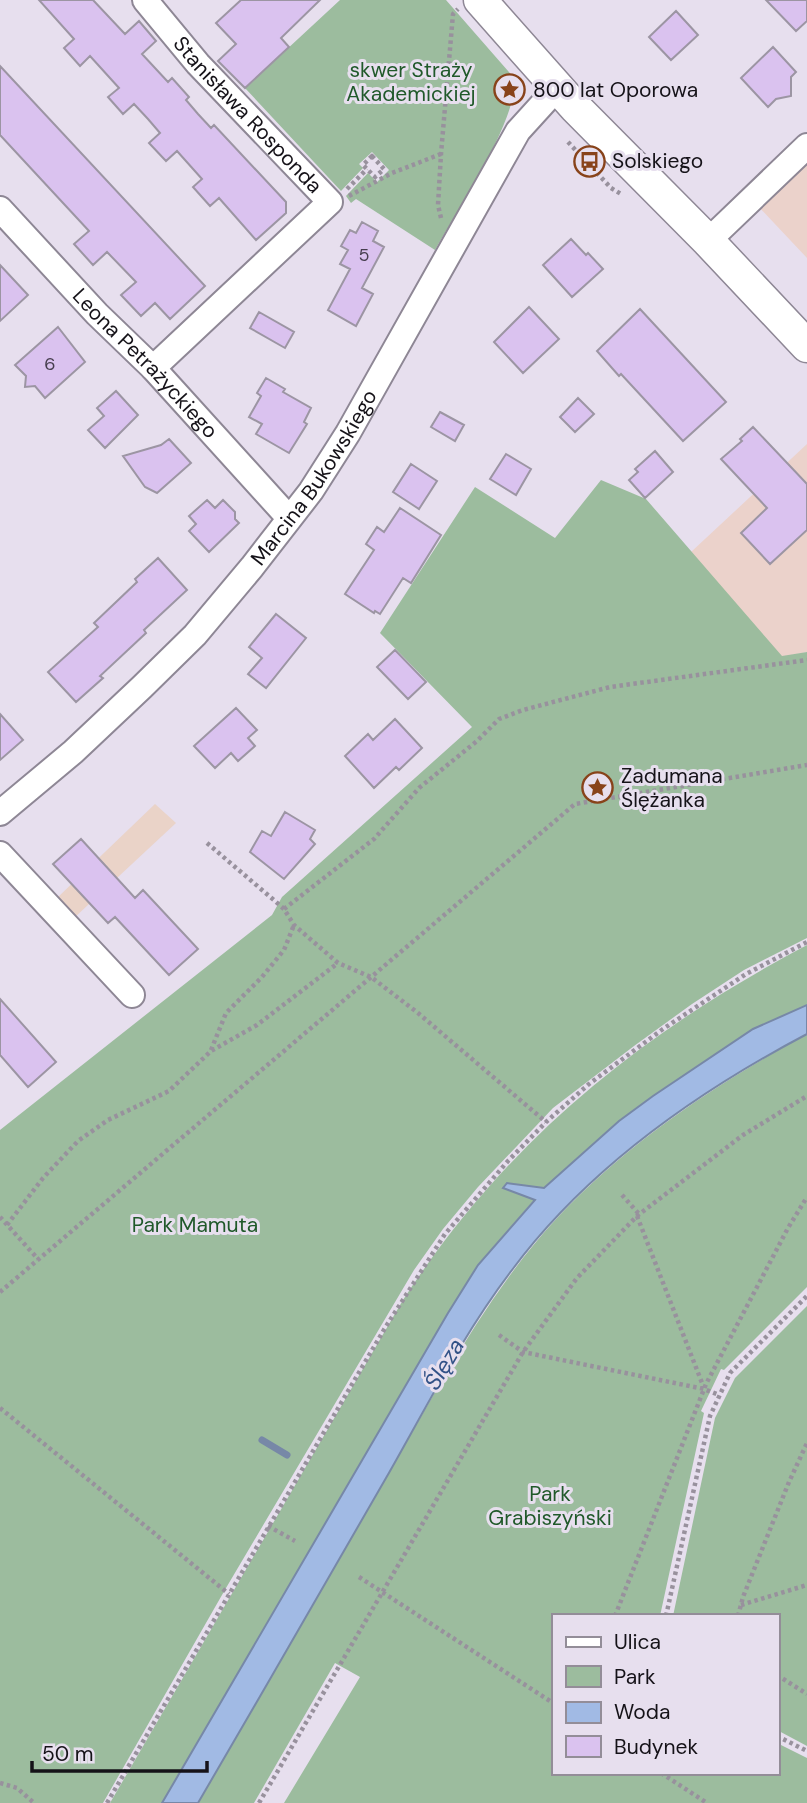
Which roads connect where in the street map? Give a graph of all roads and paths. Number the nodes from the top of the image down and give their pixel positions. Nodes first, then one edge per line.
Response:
1 (145, 0) edge
2 (471, 3) edge
3 (558, 88) junction
4 (807, 146) edge
5 (441, 155) junction
6 (367, 169) junction
7 (336, 198) junction
8 (0, 209) edge
9 (443, 224) dead end
10 (708, 241) junction
11 (807, 346) edge
12 (153, 368) junction
13 (289, 518) junction
14 (807, 660) edge
15 (807, 765) edge
16 (0, 813) edge
17 (207, 843) dead end
18 (0, 854) edge
19 (284, 909) junction
20 (294, 925) junction
21 (807, 942) edge
22 (338, 963) junction
23 (371, 977) junction
24 (132, 995) dead end
25 (211, 1051) junction
26 (807, 1096) edge
27 (546, 1122) junction
28 (622, 1195) dead end
29 (807, 1197) edge
30 (638, 1215) junction
31 (0, 1217) edge
32 (7, 1225) junction
33 (38, 1259) junction
34 (0, 1292) edge
35 (807, 1296) edge
36 (499, 1335) dead end
37 (523, 1352) junction
38 (704, 1389) junction
39 (719, 1395) junction
40 (0, 1408) edge
41 (807, 1444) edge
42 (268, 1526) junction
43 (295, 1541) dead end
44 (359, 1577) dead end
45 (807, 1585) edge
46 (383, 1591) junction
47 (229, 1594) junction
48 (741, 1605) junction
49 (616, 1614) edge
50 (666, 1614) edge
51 (739, 1614) edge
52 (779, 1676) edge
53 (807, 1694) edge
54 (552, 1702) edge
55 (779, 1737) edge
56 (807, 1751) edge
57 (665, 1775) edge
58 (0, 1783) edge
59 (34, 1803) edge
60 (107, 1803) edge
61 (259, 1803) edge
62 (707, 1803) edge

1 - 7 street, Stanisława Rosponda
2 - 3 main road
2 - 5 path
3 - 10 main road
3 - 13 street, Marcina Bukowskiego
4 - 10 street
5 - 7 path
5 - 9 path
6 - 6 path
6 - 7 path
7 - 12 street, Stanisława Rosponda
8 - 12 street, Leona Petrażyckiego
10 - 11 main road
12 - 13 street, Leona Petrażyckiego
13 - 16 street, Marcina Bukowskiego
14 - 19 path
15 - 23 path
17 - 19 path
18 - 24 street
19 - 20 path
20 - 22 path
20 - 25 path
21 - 27 path
22 - 23 path
22 - 25 path
23 - 27 path
23 - 33 path
25 - 32 path
26 - 30 path
27 - 42 path
28 - 30 path
29 - 38 path
30 - 37 path
30 - 38 path
31 - 32 path
32 - 33 path
33 - 34 path
35 - 39 path
36 - 37 path
37 - 38 path
37 - 46 path
38 - 39 path
38 - 49 path
39 - 50 path
40 - 47 path
41 - 48 path
42 - 43 path
42 - 47 path
44 - 46 path
45 - 48 path
46 - 54 path
46 - 61 path
47 - 60 path
48 - 51 path
52 - 53 path
55 - 56 path
57 - 62 path
58 - 59 path

